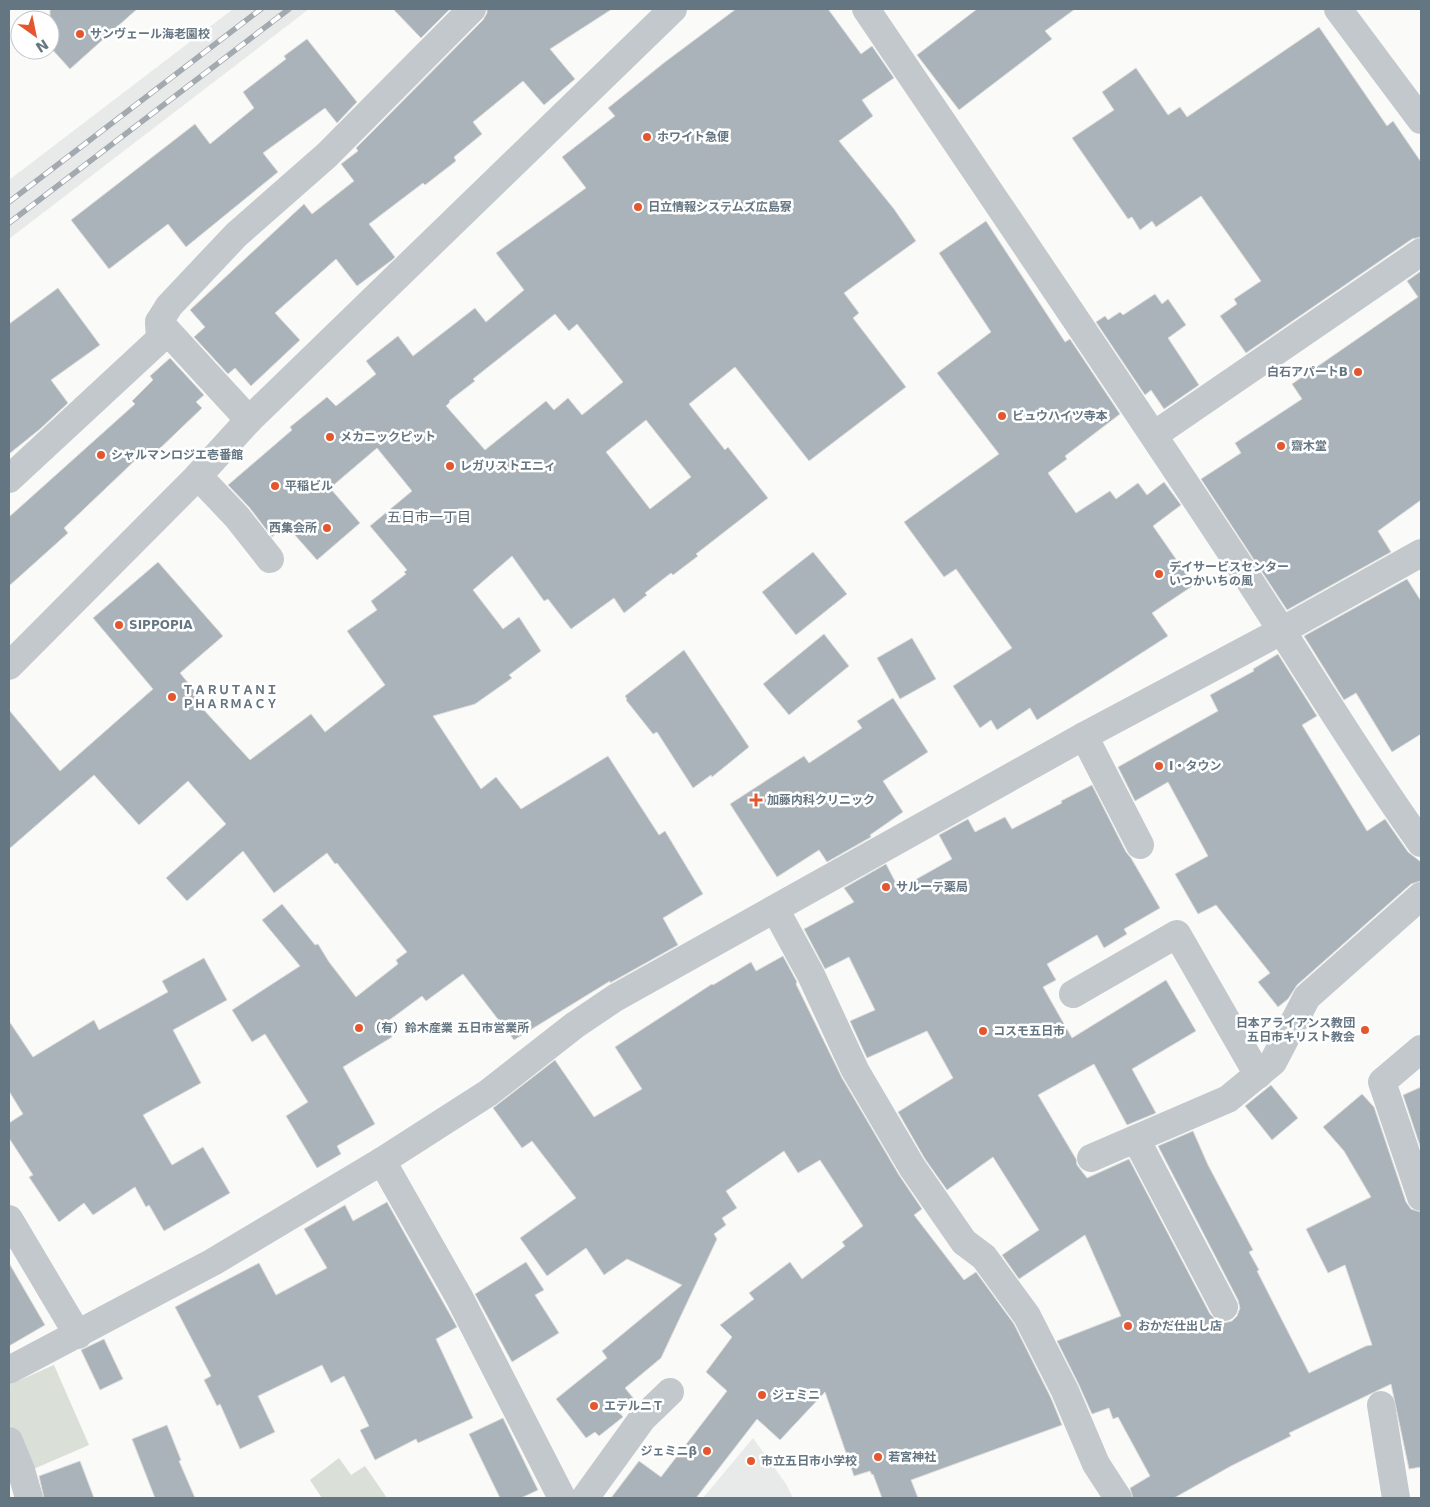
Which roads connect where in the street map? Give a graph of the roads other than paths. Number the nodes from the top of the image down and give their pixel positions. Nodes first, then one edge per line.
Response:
1 (472, 9) edge
2 (673, 9) edge
3 (866, 9) edge
4 (1338, 9) edge
5 (1421, 120) edge
6 (1421, 252) edge
7 (159, 322) junction
8 (249, 420) junction
9 (1154, 435) junction
10 (198, 476) junction
11 (9, 479) edge
12 (1421, 553) edge
13 (270, 559) dead end
14 (1283, 630) junction
15 (9, 666) edge
16 (1084, 736) junction
17 (1421, 843) edge
18 (1140, 845) dead end
19 (1421, 896) edge
20 (776, 909) junction
21 (1073, 994) dead end
22 (1421, 1049) edge
23 (1258, 1075) junction
24 (1136, 1139) junction
25 (1091, 1158) dead end
26 (382, 1161) junction
27 (1421, 1197) edge
28 (9, 1219) edge
29 (1224, 1307) dead end
30 (78, 1334) junction
31 (9, 1370) edge
32 (670, 1392) dead end
33 (1381, 1405) dead end
34 (9, 1441) edge
35 (29, 1498) edge
36 (562, 1498) edge
37 (585, 1498) edge
38 (1118, 1498) edge
39 (1396, 1498) edge

1 - 7 street
2 - 8 street
3 - 9 street
4 - 5 street
6 - 9 street
7 - 8 street
7 - 11 street
8 - 10 street
9 - 14 street
10 - 13 street
10 - 15 street
12 - 14 street
14 - 16 street
14 - 17 street
16 - 18 street
16 - 20 street
19 - 23 street
20 - 26 street
20 - 38 street
21 - 23 street
22 - 27 street
23 - 24 street
24 - 25 street
24 - 29 street
26 - 30 street
26 - 36 street
28 - 30 street
30 - 31 street
32 - 37 street
33 - 39 street
34 - 35 street

